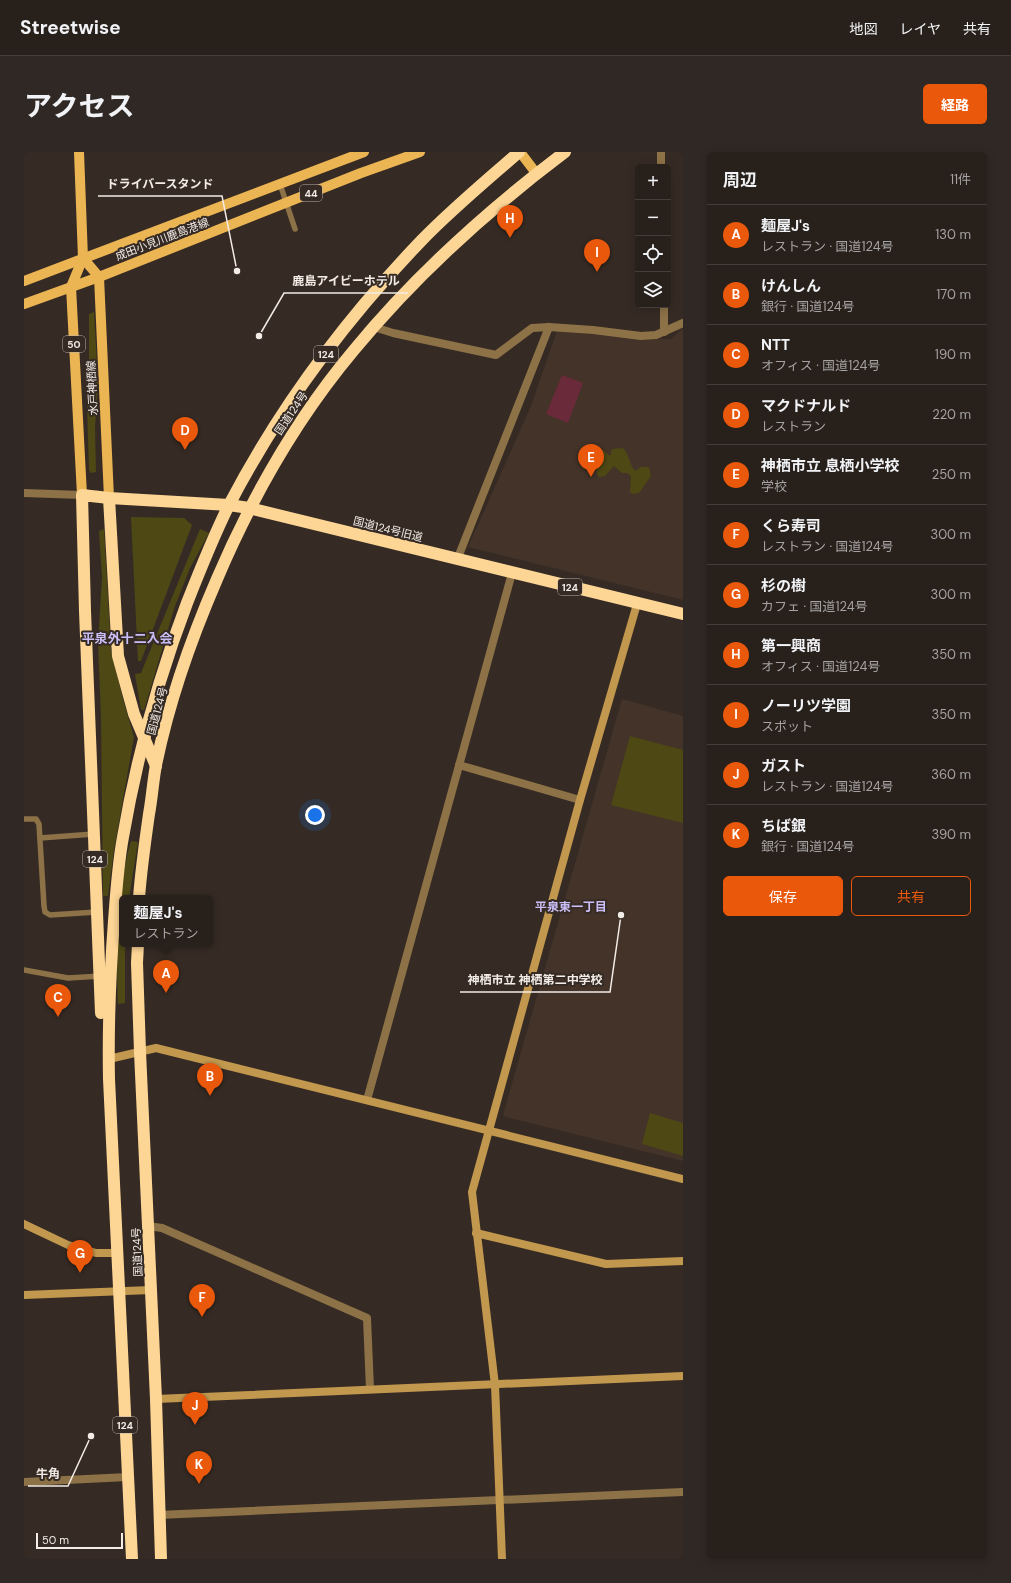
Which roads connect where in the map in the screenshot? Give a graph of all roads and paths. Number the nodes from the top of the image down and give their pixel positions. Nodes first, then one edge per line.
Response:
1 (79, 152) edge
2 (364, 152) edge
3 (420, 152) edge
4 (519, 152) edge
5 (565, 152) edge
6 (661, 152) edge
7 (661, 164) edge
8 (536, 174) junction
9 (280, 184) junction
10 (287, 203) junction
11 (295, 229) dead end
12 (83, 258) junction
13 (99, 277) junction
14 (24, 281) edge
15 (71, 287) junction
16 (24, 304) edge
17 (664, 308) edge
18 (683, 323) edge
19 (374, 327) junction
20 (549, 327) junction
21 (664, 332) junction
22 (24, 493) edge
23 (82, 495) junction
24 (109, 498) junction
25 (229, 505) junction
26 (249, 508) junction
27 (457, 560) junction
28 (512, 573) junction
29 (637, 604) junction
30 (683, 614) edge
31 (143, 738) junction
32 (459, 765) junction
33 (156, 766) junction
34 (580, 800) junction
35 (24, 819) edge
36 (94, 834) junction
37 (40, 838) junction
38 (139, 895) edge
39 (97, 912) junction
40 (138, 947) edge
41 (24, 970) edge
42 (104, 976) junction
43 (140, 1052) junction
44 (109, 1059) junction
45 (367, 1100) junction
46 (489, 1132) junction
47 (683, 1179) edge
48 (24, 1224) edge
49 (148, 1226) junction
50 (476, 1233) junction
51 (117, 1253) junction
52 (683, 1261) edge
53 (152, 1290) junction
54 (118, 1291) junction
55 (24, 1296) edge
56 (683, 1376) edge
57 (495, 1385) junction
58 (370, 1389) junction
59 (156, 1398) junction
60 (128, 1477) junction
61 (24, 1482) edge
62 (683, 1492) edge
63 (500, 1500) junction
64 (158, 1515) junction
65 (132, 1559) edge
66 (161, 1559) edge
67 (502, 1559) edge

1 - 12 main road, 水戸神栖線 / 50
2 - 9 main road, 成田小見川鹿島港線 / 44
3 - 10 main road, 成田小見川鹿島港線 / 44
4 - 8 main road
4 - 25 highway, 国道124号 / 124
5 - 8 highway, 国道124号 / 124
6 - 7 street
8 - 19 highway, 国道124号 / 124
9 - 10 lane
9 - 12 main road, 成田小見川鹿島港線 / 44
10 - 11 lane
10 - 13 main road, 成田小見川鹿島港線 / 44
12 - 13 main road
12 - 14 main road, 成田小見川鹿島港線 / 44
12 - 15 main road, 水戸神栖線 / 50
13 - 15 main road, 成田小見川鹿島港線 / 44
13 - 24 main road, 水戸神栖線 / 50
15 - 16 main road, 成田小見川鹿島港線 / 44
15 - 23 main road, 水戸神栖線 / 50
17 - 21 street
18 - 21 street
19 - 20 street
19 - 26 highway, 国道124号 / 124
20 - 21 street
20 - 27 street
22 - 23 street
23 - 24 highway, 国道124号旧道 / 124
23 - 36 highway, 国道124号 / 124
24 - 25 highway, 国道124号旧道 / 124
24 - 31 highway, 国道124号
25 - 26 highway, 国道124号旧道 / 124
25 - 31 highway, 国道124号 / 124
26 - 27 highway, 国道124号旧道 / 124
26 - 33 highway, 国道124号 / 124
27 - 28 highway, 国道124号旧道 / 124
28 - 29 highway, 国道124号旧道 / 124
28 - 32 street
29 - 30 highway, 国道124号旧道 / 124
29 - 34 street
31 - 33 highway, 国道124号
31 - 42 highway, 国道124号 / 124
32 - 34 street
32 - 45 street
33 - 38 highway, 国道124号 / 124
34 - 46 street
35 - 37 lane
36 - 37 lane
36 - 39 highway, 国道124号 / 124
37 - 39 lane
39 - 42 highway, 国道124号 / 124
40 - 43 highway, 国道124号
41 - 42 lane
42 - 44 highway, 国道124号 / 124
43 - 44 street
43 - 45 street
43 - 49 highway, 国道124号
44 - 51 highway, 国道124号 / 124
45 - 46 street
46 - 47 street
46 - 50 street
48 - 51 street
49 - 53 highway, 国道124号
49 - 58 street
50 - 52 street
50 - 57 street
51 - 54 highway, 国道124号 / 124
53 - 54 street
53 - 59 highway, 国道124号
54 - 55 street
54 - 60 highway, 国道124号 / 124
56 - 57 street
57 - 58 street
57 - 63 street
58 - 59 street
59 - 64 highway, 国道124号
60 - 61 street
60 - 65 highway, 国道124号 / 124
62 - 63 street
63 - 64 street
63 - 67 street
64 - 66 highway, 国道124号

